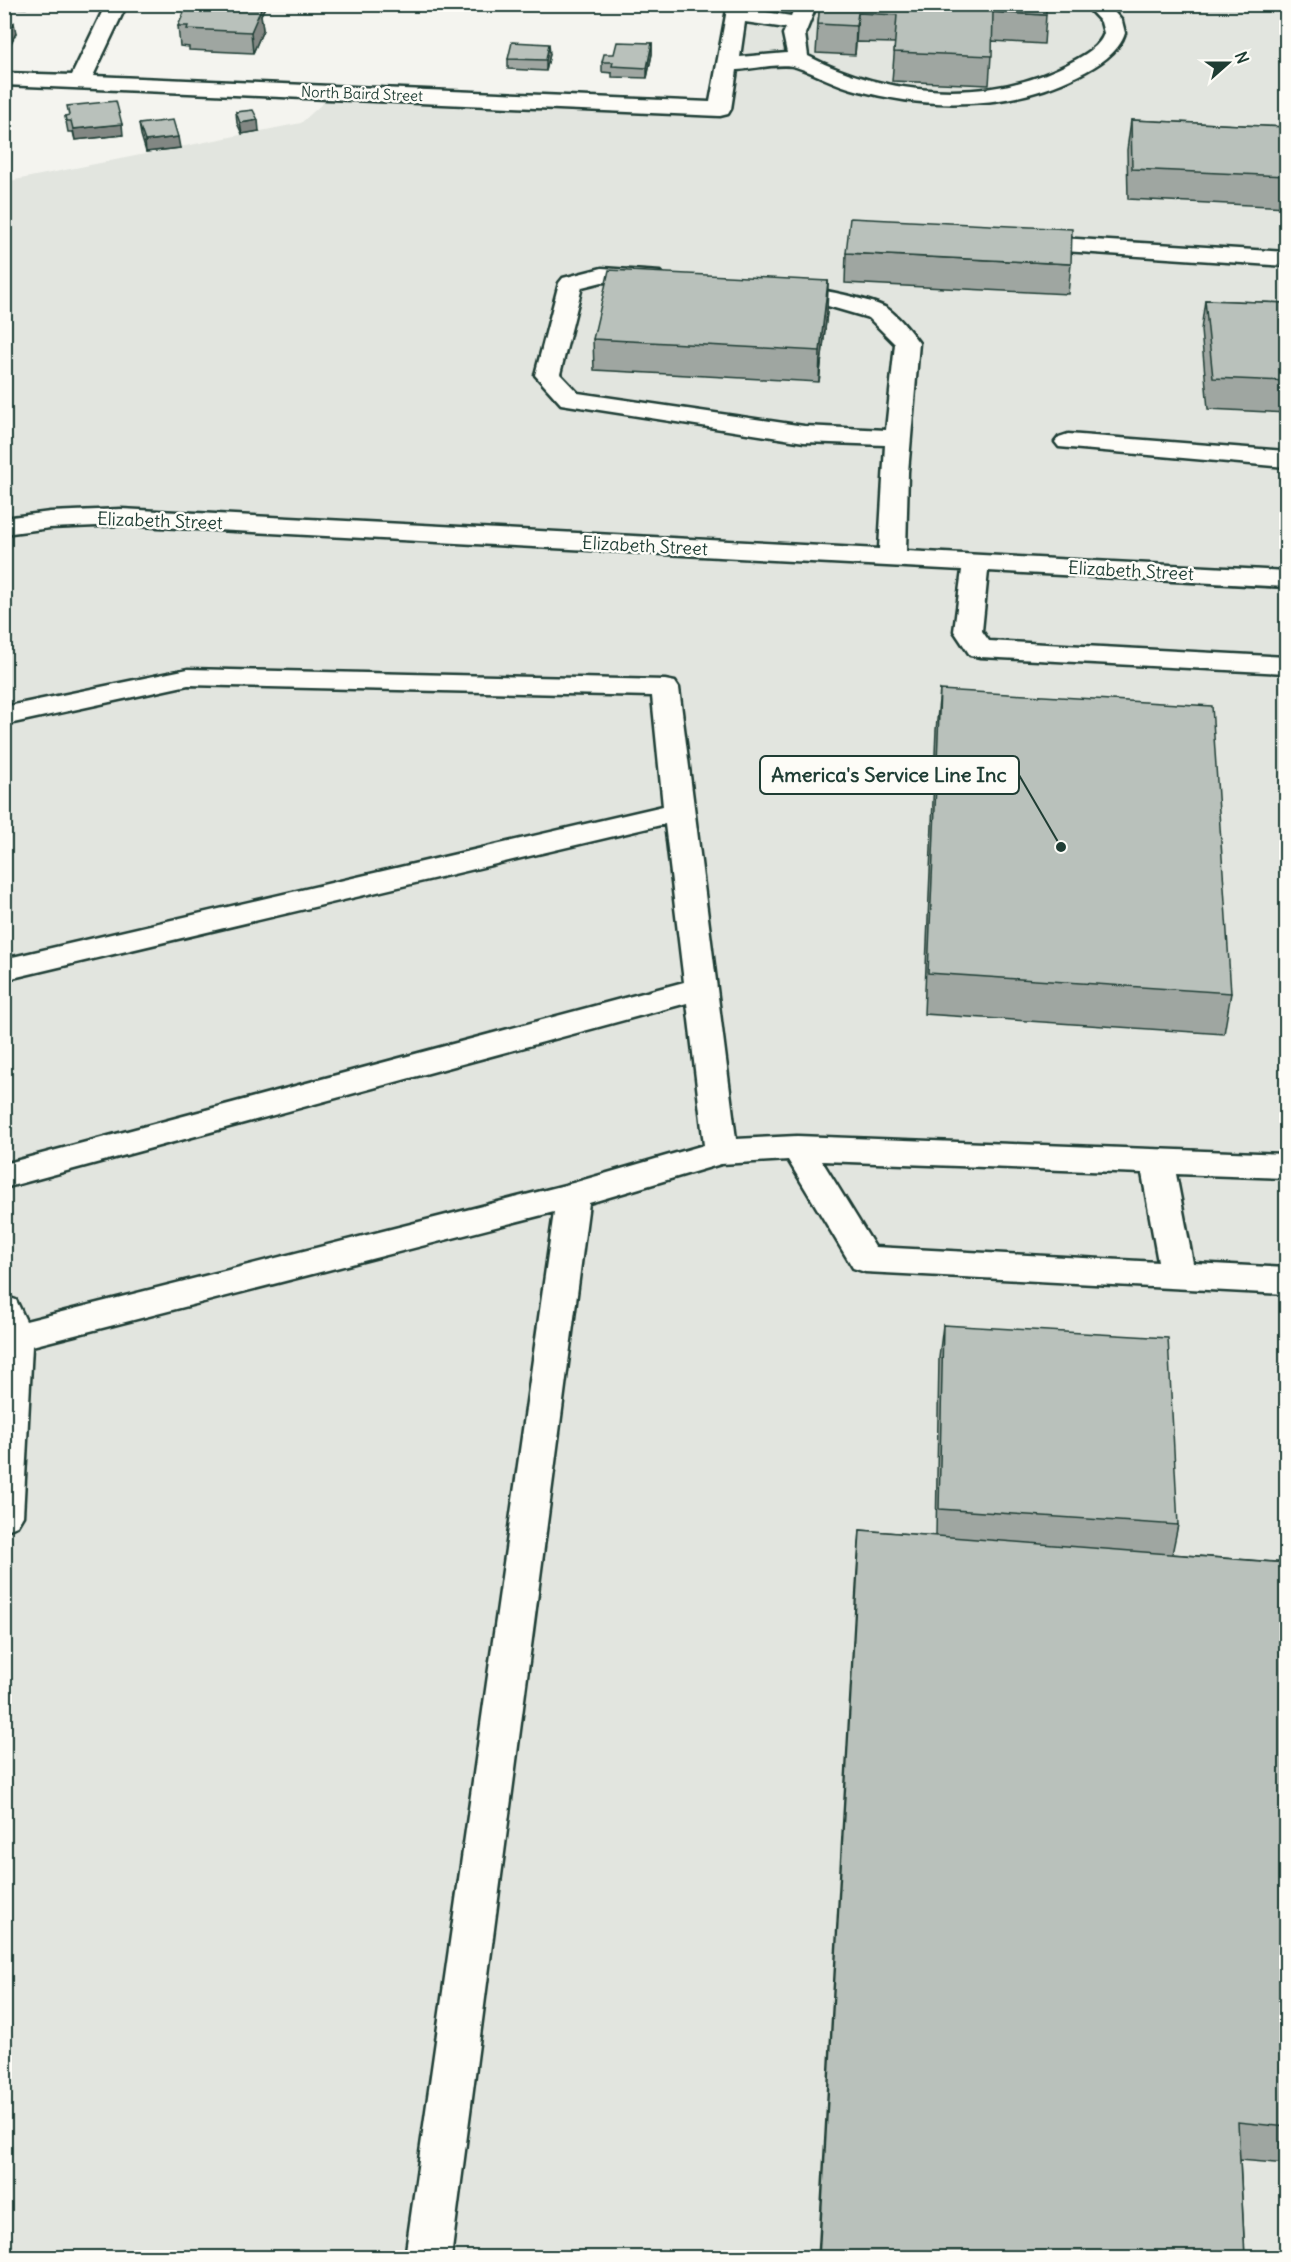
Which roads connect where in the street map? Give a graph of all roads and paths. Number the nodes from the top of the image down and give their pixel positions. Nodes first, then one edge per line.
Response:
1 (117, 4) edge
2 (1094, 4) edge
3 (737, 9) edge
4 (803, 14) edge
5 (798, 59) junction
6 (728, 64) junction
7 (4, 79) edge
8 (78, 82) junction
9 (1001, 242) edge
10 (1287, 258) edge
11 (672, 279) edge
12 (765, 288) edge
13 (898, 438) junction
14 (1068, 442) dead end
15 (1287, 459) edge
16 (4, 525) edge
17 (892, 559) junction
18 (975, 563) junction
19 (1287, 579) edge
20 (1287, 665) edge
21 (4, 716) edge
22 (677, 812) junction
23 (4, 970) edge
24 (702, 988) junction
25 (797, 1148) junction
26 (721, 1152) junction
27 (1157, 1161) junction
28 (1287, 1166) edge
29 (4, 1176) edge
30 (573, 1195) junction
31 (1178, 1275) junction
32 (1287, 1281) edge
33 (10, 1323) edge
34 (4, 1516) edge
35 (428, 2258) edge

1 - 8 street
2 - 5 street
3 - 4 street
3 - 6 street
4 - 5 street
5 - 6 street
6 - 8 street, North Baird Street
7 - 8 street, North Baird Street
9 - 10 street
11 - 13 street
12 - 13 street
13 - 17 street
14 - 15 street
16 - 17 street, Elizabeth Street
17 - 18 street, Elizabeth Street
18 - 19 street, Elizabeth Street
18 - 20 street
21 - 22 street
22 - 23 street
22 - 24 street
24 - 26 street
24 - 29 street
25 - 26 street
25 - 27 street
25 - 31 street
26 - 30 street
27 - 28 street
27 - 31 street
30 - 33 street
30 - 35 street
31 - 32 street
33 - 34 street

